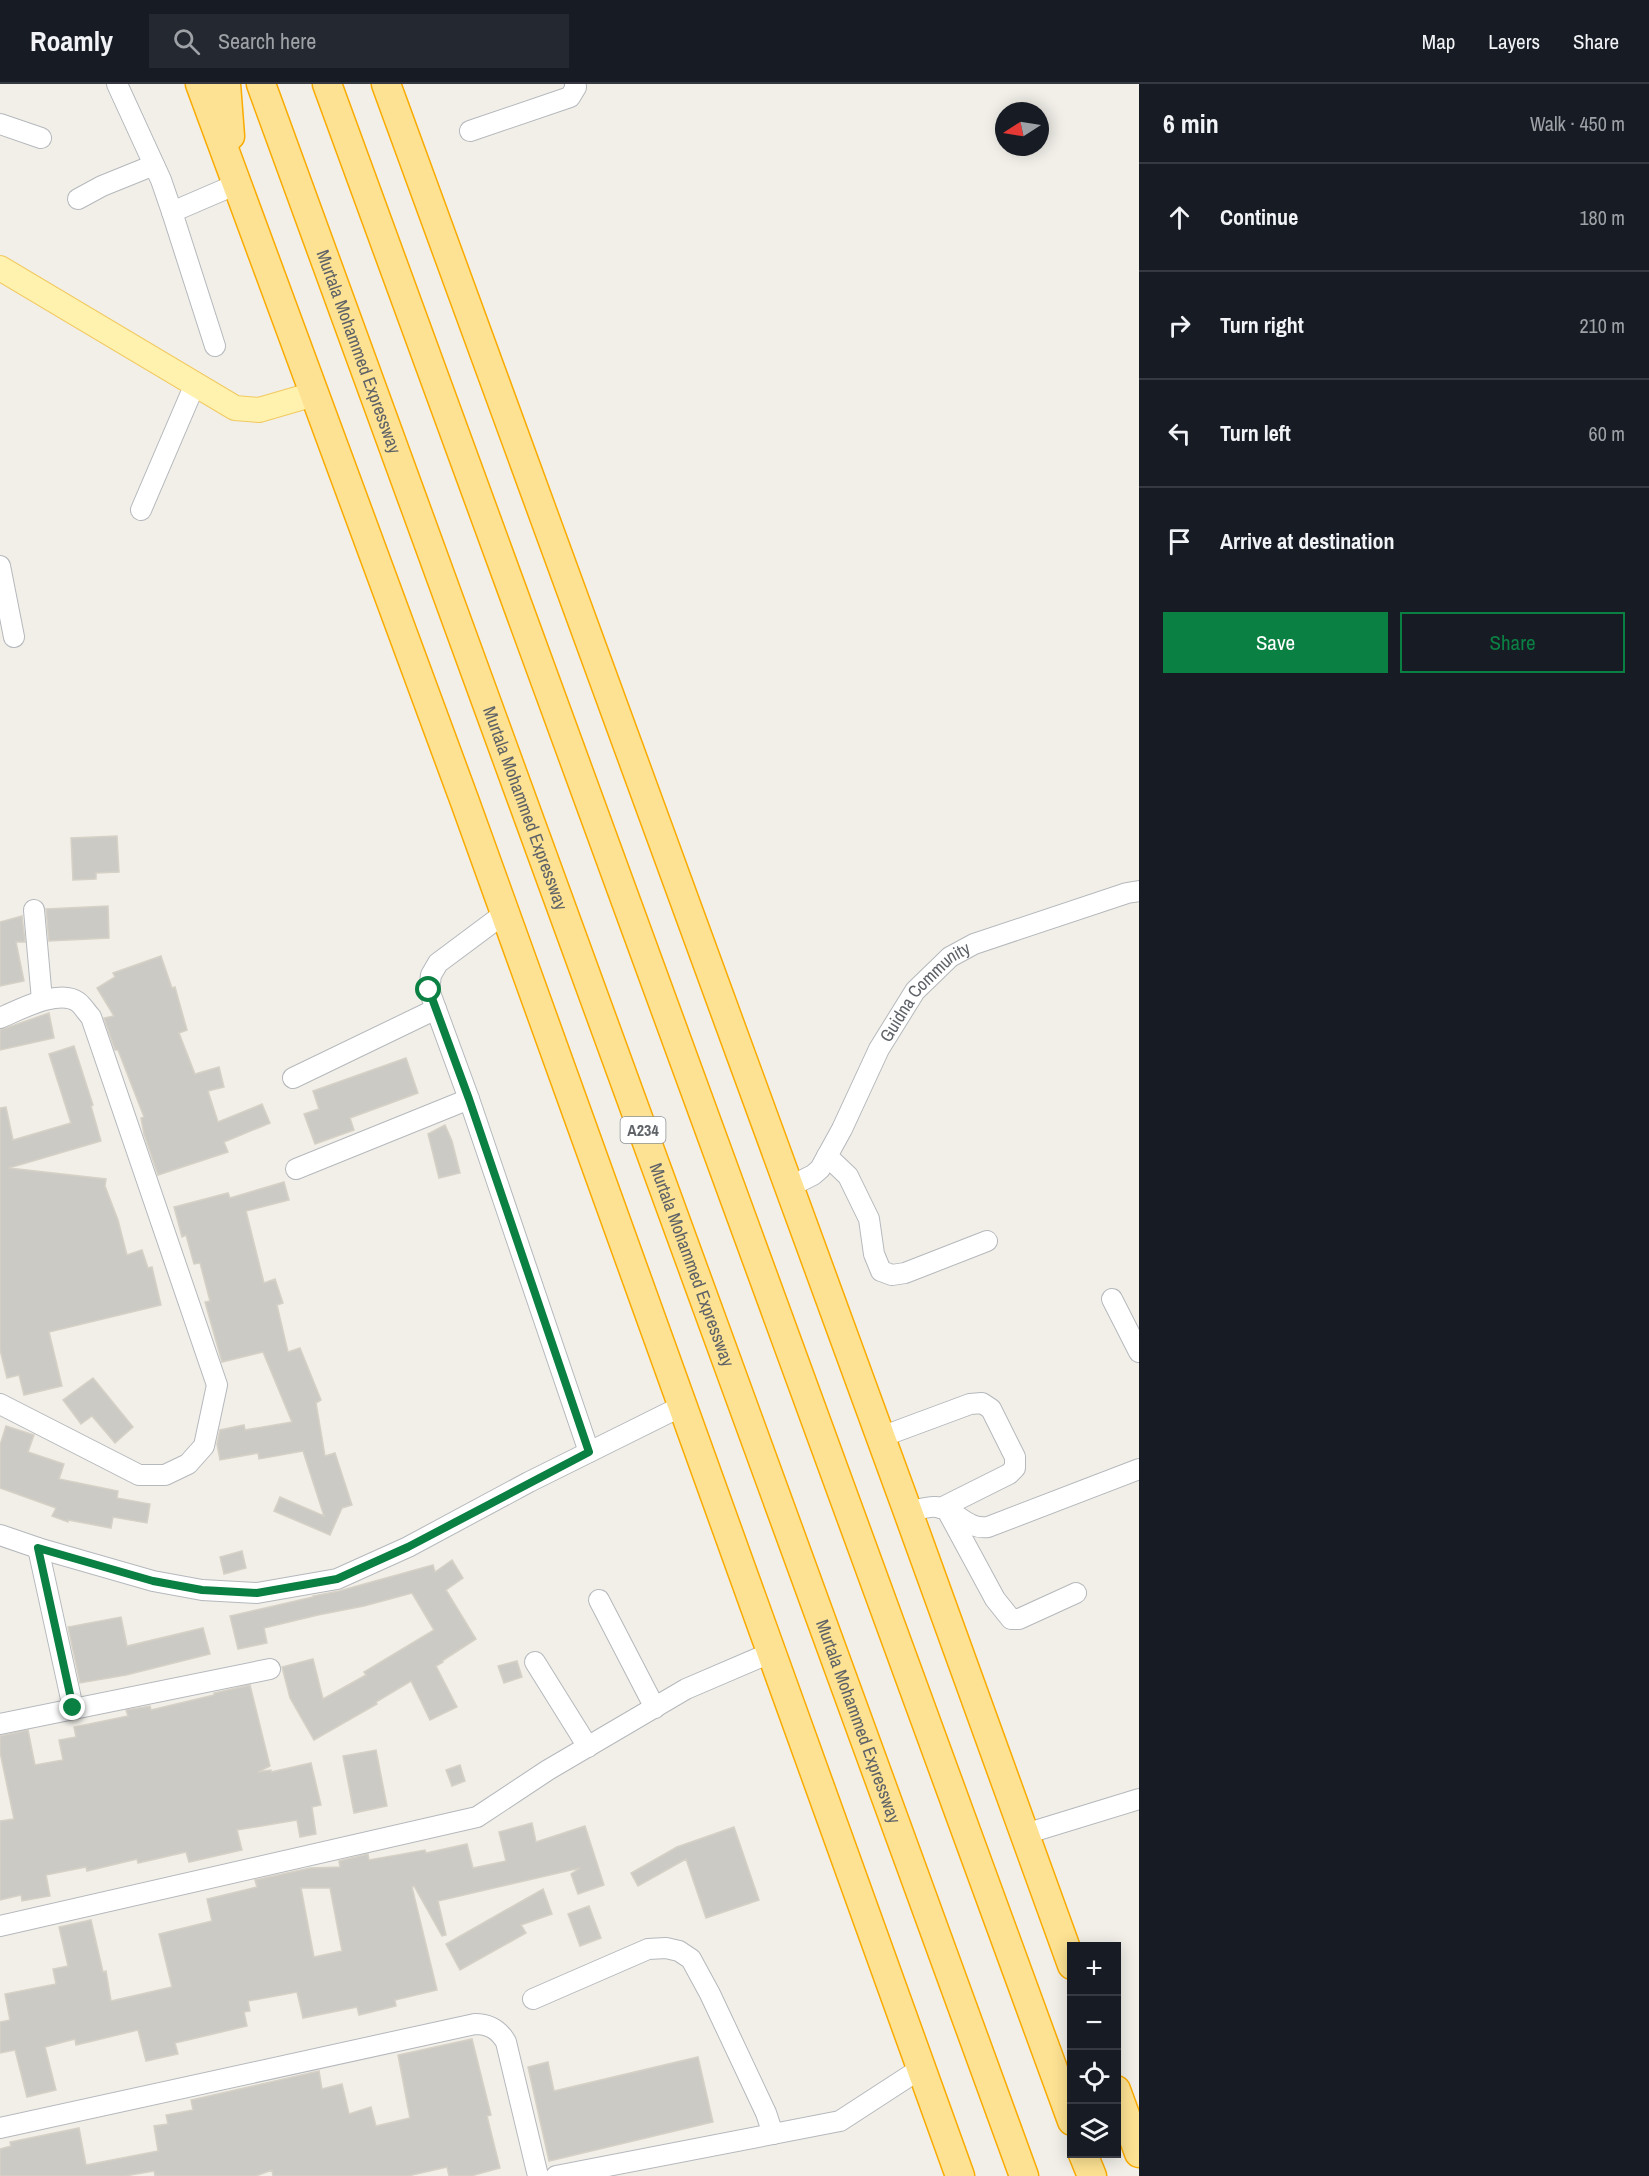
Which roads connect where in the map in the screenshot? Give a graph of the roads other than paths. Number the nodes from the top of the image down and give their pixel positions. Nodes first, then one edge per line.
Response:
1 (117, 84) edge
2 (200, 84) edge
3 (226, 84) edge
4 (261, 84) edge
5 (327, 84) edge
6 (375, 84) edge
7 (386, 84) edge
8 (575, 84) edge
9 (0, 124) edge
10 (470, 131) dead end
11 (41, 138) dead end
12 (154, 165) junction
13 (418, 171) junction
14 (240, 194) junction
15 (78, 200) dead end
16 (172, 212) junction
17 (0, 268) edge
18 (215, 346) dead end
19 (195, 384) junction
20 (314, 394) junction
21 (141, 510) dead end
22 (0, 566) edge
23 (14, 637) dead end
24 (1139, 891) edge
25 (34, 910) dead end
26 (505, 913) junction
27 (42, 1000) junction
28 (436, 1010) junction
29 (0, 1018) edge
30 (293, 1078) dead end
31 (469, 1099) junction
32 (827, 1156) junction
33 (296, 1169) dead end
34 (789, 1187) junction
35 (987, 1241) dead end
36 (1112, 1299) dead end
37 (1139, 1352) edge
38 (0, 1404) edge
39 (682, 1406) junction
40 (881, 1437) junction
41 (589, 1452) junction
42 (1139, 1469) edge
43 (944, 1510) junction
44 (908, 1512) junction
45 (0, 1535) edge
46 (38, 1548) junction
47 (1076, 1593) dead end
48 (599, 1600) dead end
49 (770, 1653) junction
50 (535, 1662) dead end
51 (270, 1669) dead end
52 (73, 1708) junction
53 (655, 1708) junction
54 (0, 1724) edge
55 (588, 1747) junction
56 (1139, 1799) edge
57 (1025, 1834) junction
58 (0, 1926) edge
59 (1067, 1954) edge
60 (533, 1999) dead end
61 (920, 2069) junction
62 (1121, 2104) edge
63 (1067, 2110) edge
64 (0, 2128) edge
65 (773, 2134) junction
66 (1139, 2153) edge
67 (1085, 2158) edge
68 (538, 2176) edge
69 (556, 2176) edge
70 (960, 2176) edge
71 (1024, 2176) edge
72 (1092, 2176) edge

1 - 12 street
2 - 14 highway
3 - 14 highway
4 - 71 highway, Murtala Mohammed Expressway / A234
5 - 63 highway
6 - 13 highway
7 - 13 highway
8 - 10 street
9 - 11 street
12 - 15 street
12 - 16 street
13 - 34 highway
14 - 16 street
14 - 20 highway
16 - 18 street
17 - 19 main road
19 - 20 main road
19 - 21 street
20 - 26 highway
22 - 23 street
24 - 32 street, Guidna Community
25 - 27 street
26 - 28 street
26 - 39 highway
27 - 29 street
27 - 38 street
28 - 30 street
28 - 31 street
31 - 33 street
31 - 41 street
32 - 34 street, Guidna Community
32 - 35 street
34 - 40 highway
36 - 37 street
39 - 41 street
39 - 49 highway
40 - 43 street
40 - 44 highway
41 - 46 street
42 - 43 street
43 - 44 street
43 - 47 street
44 - 57 highway
45 - 46 street
46 - 52 street
48 - 53 street
49 - 53 street
49 - 61 highway
50 - 55 street
51 - 52 street
52 - 54 street
53 - 55 street
55 - 58 street
56 - 57 street
57 - 59 highway
60 - 65 street
61 - 65 street
61 - 70 highway
62 - 66 highway
64 - 68 street
65 - 69 street
67 - 72 highway

